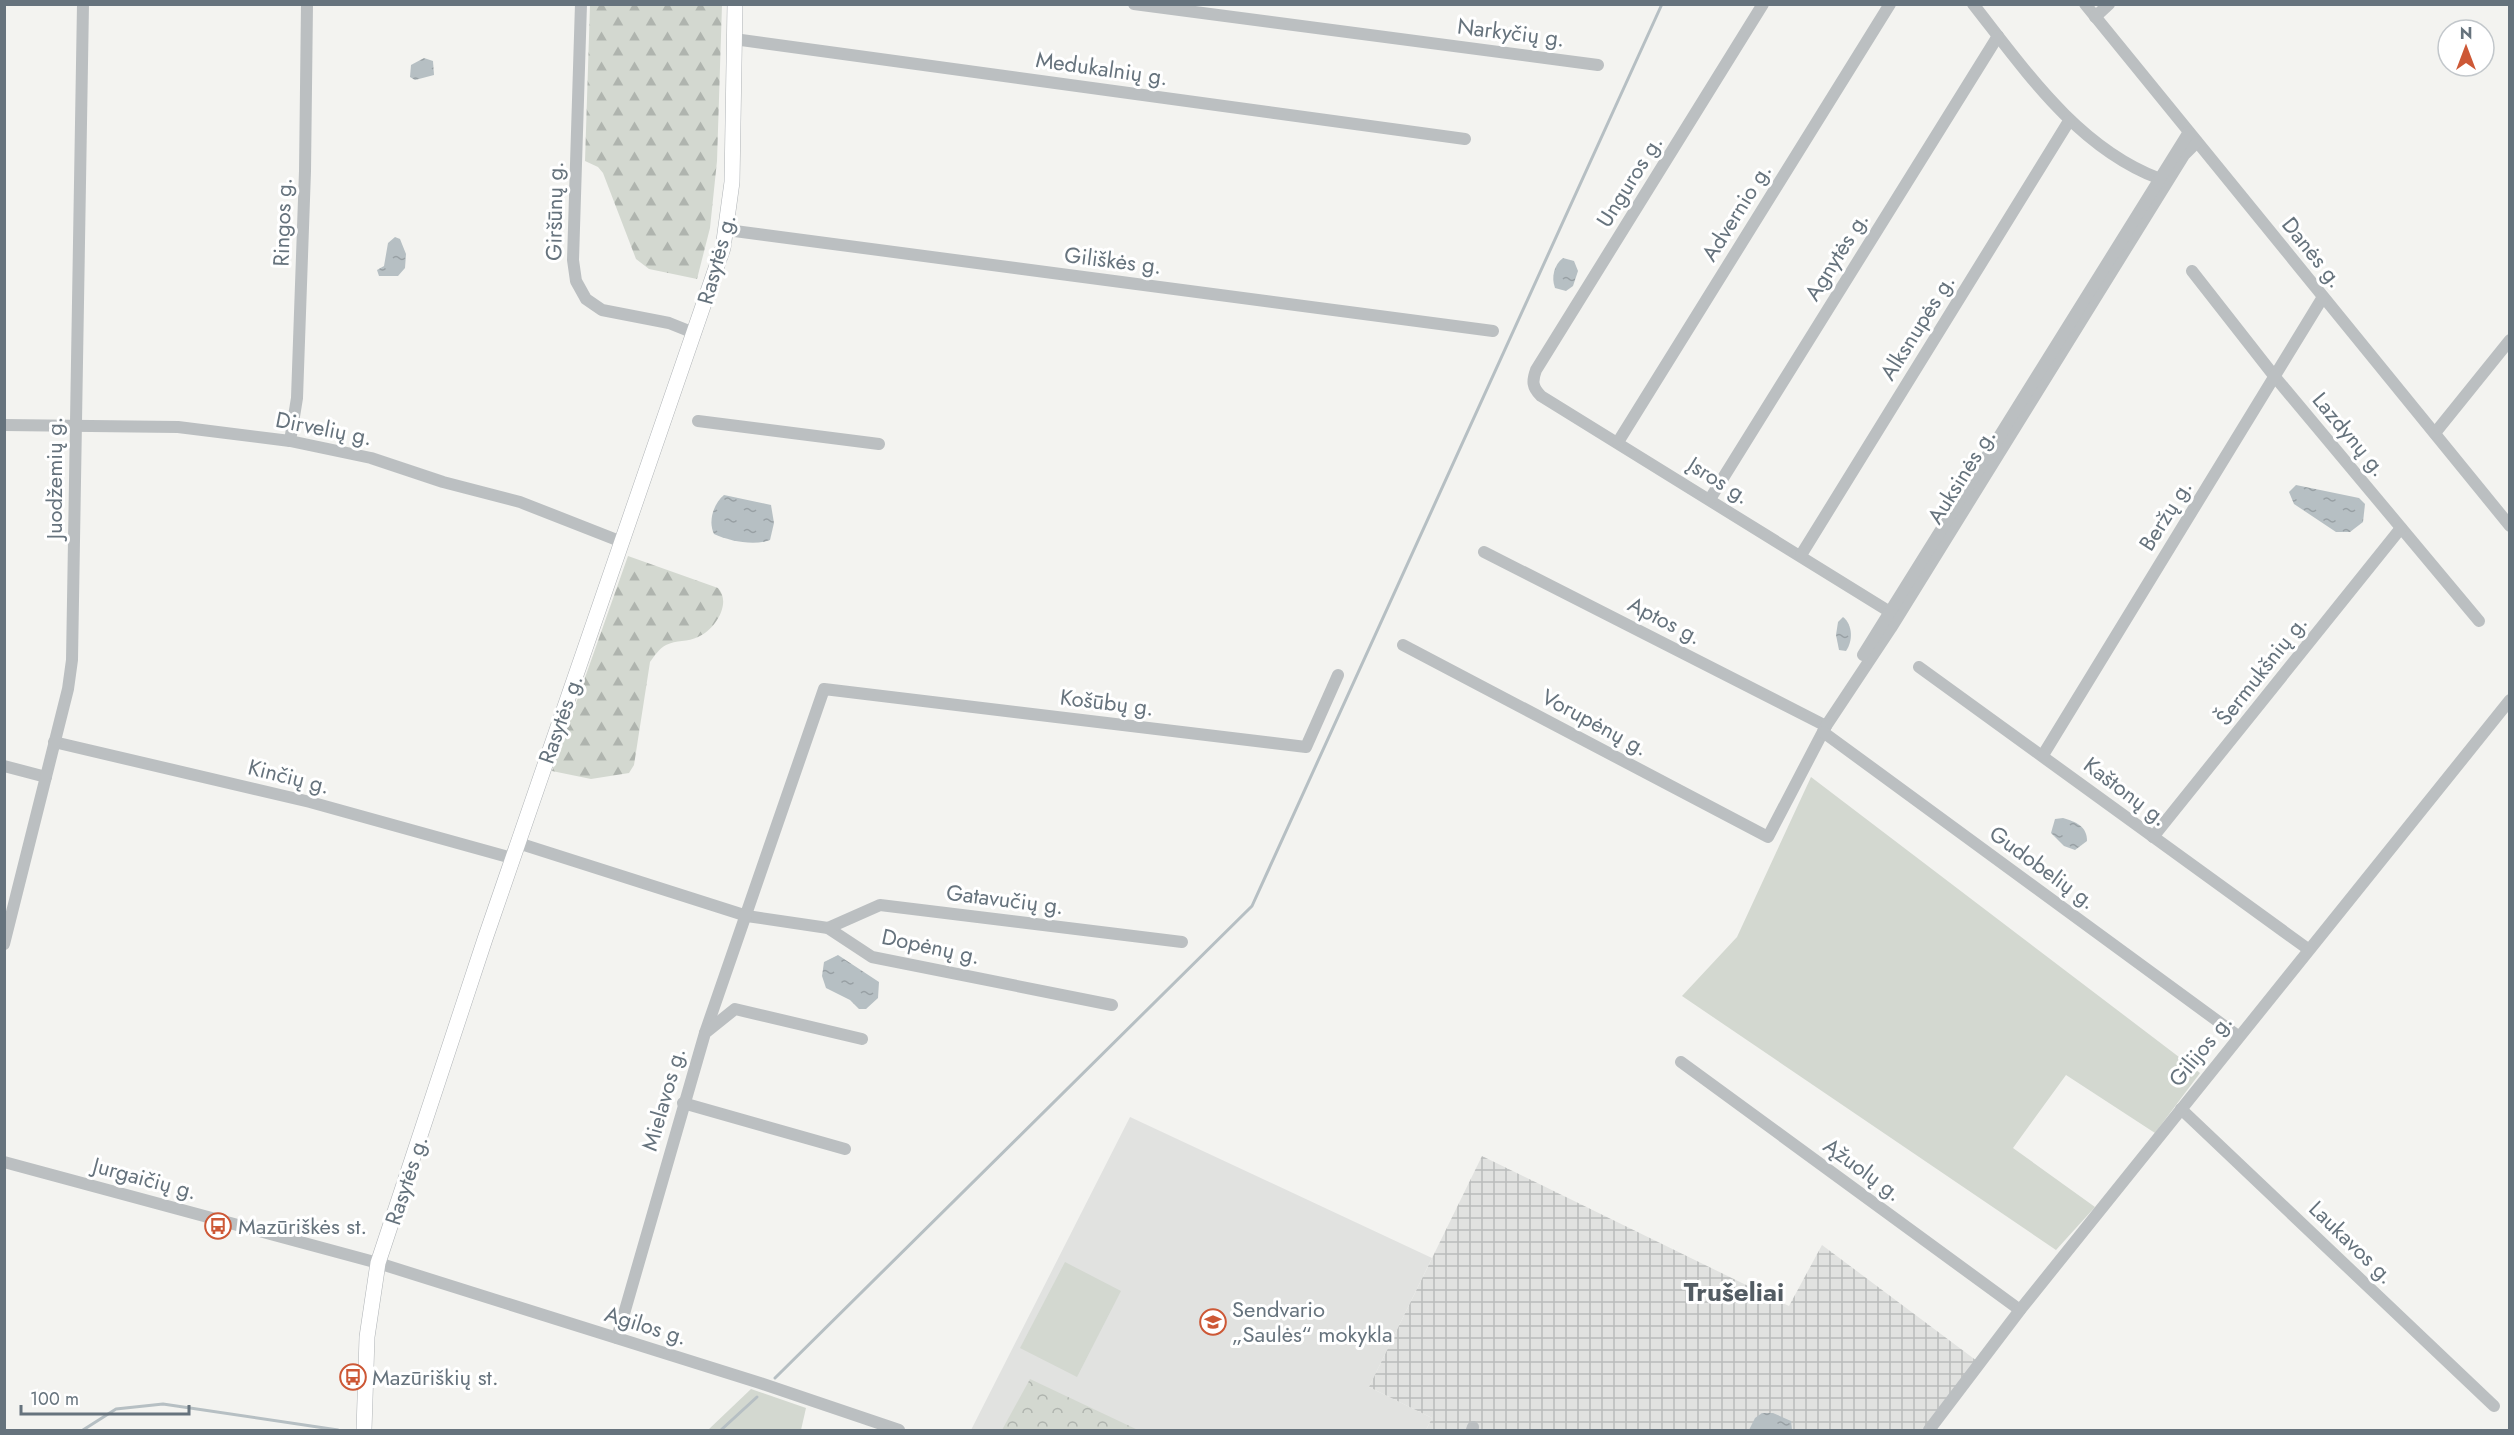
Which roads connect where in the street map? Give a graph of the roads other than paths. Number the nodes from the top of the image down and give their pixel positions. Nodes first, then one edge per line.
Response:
1 (83, 4) edge
2 (307, 4) edge
3 (581, 4) edge
4 (735, 4) edge
5 (1134, 4) edge
6 (1763, 4) edge
7 (1890, 4) edge
8 (1973, 4) edge
9 (2085, 4) edge
10 (2109, 4) edge
11 (2095, 17) junction
12 (1998, 36) junction
13 (734, 39) junction
14 (1598, 64) dead end
15 (2069, 121) junction
16 (2188, 132) junction
17 (1465, 139) dead end
18 (2197, 142) junction
19 (2158, 178) junction
20 (727, 230) junction
21 (2192, 271) dead end
22 (2323, 297) junction
23 (1493, 331) dead end
24 (694, 333) junction
25 (2510, 340) edge
26 (2276, 377) junction
27 (1533, 381) joint
28 (698, 421) dead end
29 (4, 425) edge
30 (75, 427) junction
31 (2435, 433) junction
32 (290, 441) junction
33 (1618, 442) junction
34 (879, 444) dead end
35 (1710, 499) junction
36 (2510, 526) edge
37 (2401, 528) junction
38 (622, 542) junction
39 (1484, 552) dead end
40 (1801, 555) junction
41 (1890, 612) junction
42 (2479, 621) dead end
43 (1403, 645) dead end
44 (1863, 655) dead end
45 (1919, 667) dead end
46 (1338, 675) dead end
47 (2510, 700) edge
48 (1825, 729) junction
49 (54, 742) junction
50 (2043, 755) junction
51 (4, 766) edge
52 (46, 777) junction
53 (1768, 837) joint
54 (2153, 837) junction
55 (518, 843) junction
56 (512, 858) junction
57 (747, 916) junction
58 (828, 928) junction
59 (1182, 942) dead end
60 (4, 944) edge
61 (2308, 949) junction
62 (1112, 1005) dead end
63 (705, 1033) junction
64 (2238, 1036) junction
65 (862, 1039) dead end
66 (1681, 1062) dead end
67 (683, 1103) junction
68 (2181, 1109) junction
69 (845, 1149) dead end
70 (4, 1162) edge
71 (378, 1263) junction
72 (2020, 1310) junction
73 (617, 1338) junction
74 (2494, 1406) dead end
75 (364, 1431) edge
76 (899, 1431) edge
77 (1929, 1431) edge

1 - 30 street, Juodžemių g.
2 - 32 street, Ringos g.
3 - 24 street, Giršūnų g.
4 - 13 main road, Rasytės g.
5 - 14 street, Narkyčių g.
6 - 27 street, Unguros g.
7 - 33 street, Advernio g.
8 - 12 street
9 - 11 street, Danės g.
10 - 11 street
11 - 16 street, Danės g.
12 - 15 street
12 - 35 street, Agnytės g.
13 - 17 street, Medukalnių g.
13 - 20 main road, Rasytės g.
15 - 19 street
15 - 40 street, Alksnupės g.
16 - 18 street, Danės g.
16 - 19 street
18 - 22 street, Danės g.
18 - 48 street, Auksinės g.
19 - 41 street
20 - 23 street, Giliškės g.
20 - 24 main road, Rasytės g.
21 - 26 street, Lazdynų g.
22 - 26 street, Beržų g.
22 - 31 street, Danės g.
24 - 38 main road, Rasytės g.
25 - 31 street
26 - 37 street, Lazdynų g.
26 - 50 street, Beržų g.
27 - 33 street, Įsros g.
28 - 34 street
29 - 30 street, Dirvelių g.
30 - 32 street, Dirvelių g.
30 - 49 street, Juodžemių g.
31 - 36 street, Danės g.
32 - 38 street, Dirvelių g.
33 - 35 street, Įsros g.
35 - 40 street, Įsros g.
37 - 42 street, Lazdynų g.
37 - 54 street, Šermukšnių g.
38 - 55 main road, Rasytės g.
39 - 48 street, Aptos g.
40 - 41 street, Įsros g.
41 - 44 street
43 - 53 street, Vorupėnų g.
45 - 50 street, Kaštonų g.
46 - 57 street, Košūbų g.
47 - 61 street, Gilijos g.
48 - 53 street, Auksinės g.
48 - 64 street, Gudobelių g.
49 - 52 street, Juodžemių g.
49 - 56 street, Kinčių g.
50 - 54 street, Kaštonų g.
51 - 52 street
52 - 60 street, Juodžemių g.
54 - 61 street, Kaštonų g.
55 - 56 main road, Rasytės g.
55 - 57 street, Dopėnų g.
56 - 71 main road, Rasytės g.
57 - 58 street, Dopėnų g.
57 - 63 street
58 - 59 street, Gatavučių g.
58 - 62 street, Dopėnų g.
61 - 64 street, Gilijos g.
63 - 65 street, Mielavos g.
63 - 67 street, Mielavos g.
64 - 68 street, Gilijos g.
66 - 72 street, Ąžuolų g.
67 - 69 street
67 - 73 street, Mielavos g.
68 - 72 street, Gilijos g.
68 - 74 street, Laukavos g.
70 - 71 street, Jurgaičių g.
71 - 73 street, Agilos g.
71 - 75 main road, Rasytės g.
72 - 77 street, Gilijos g.
73 - 76 street, Agilos g.

